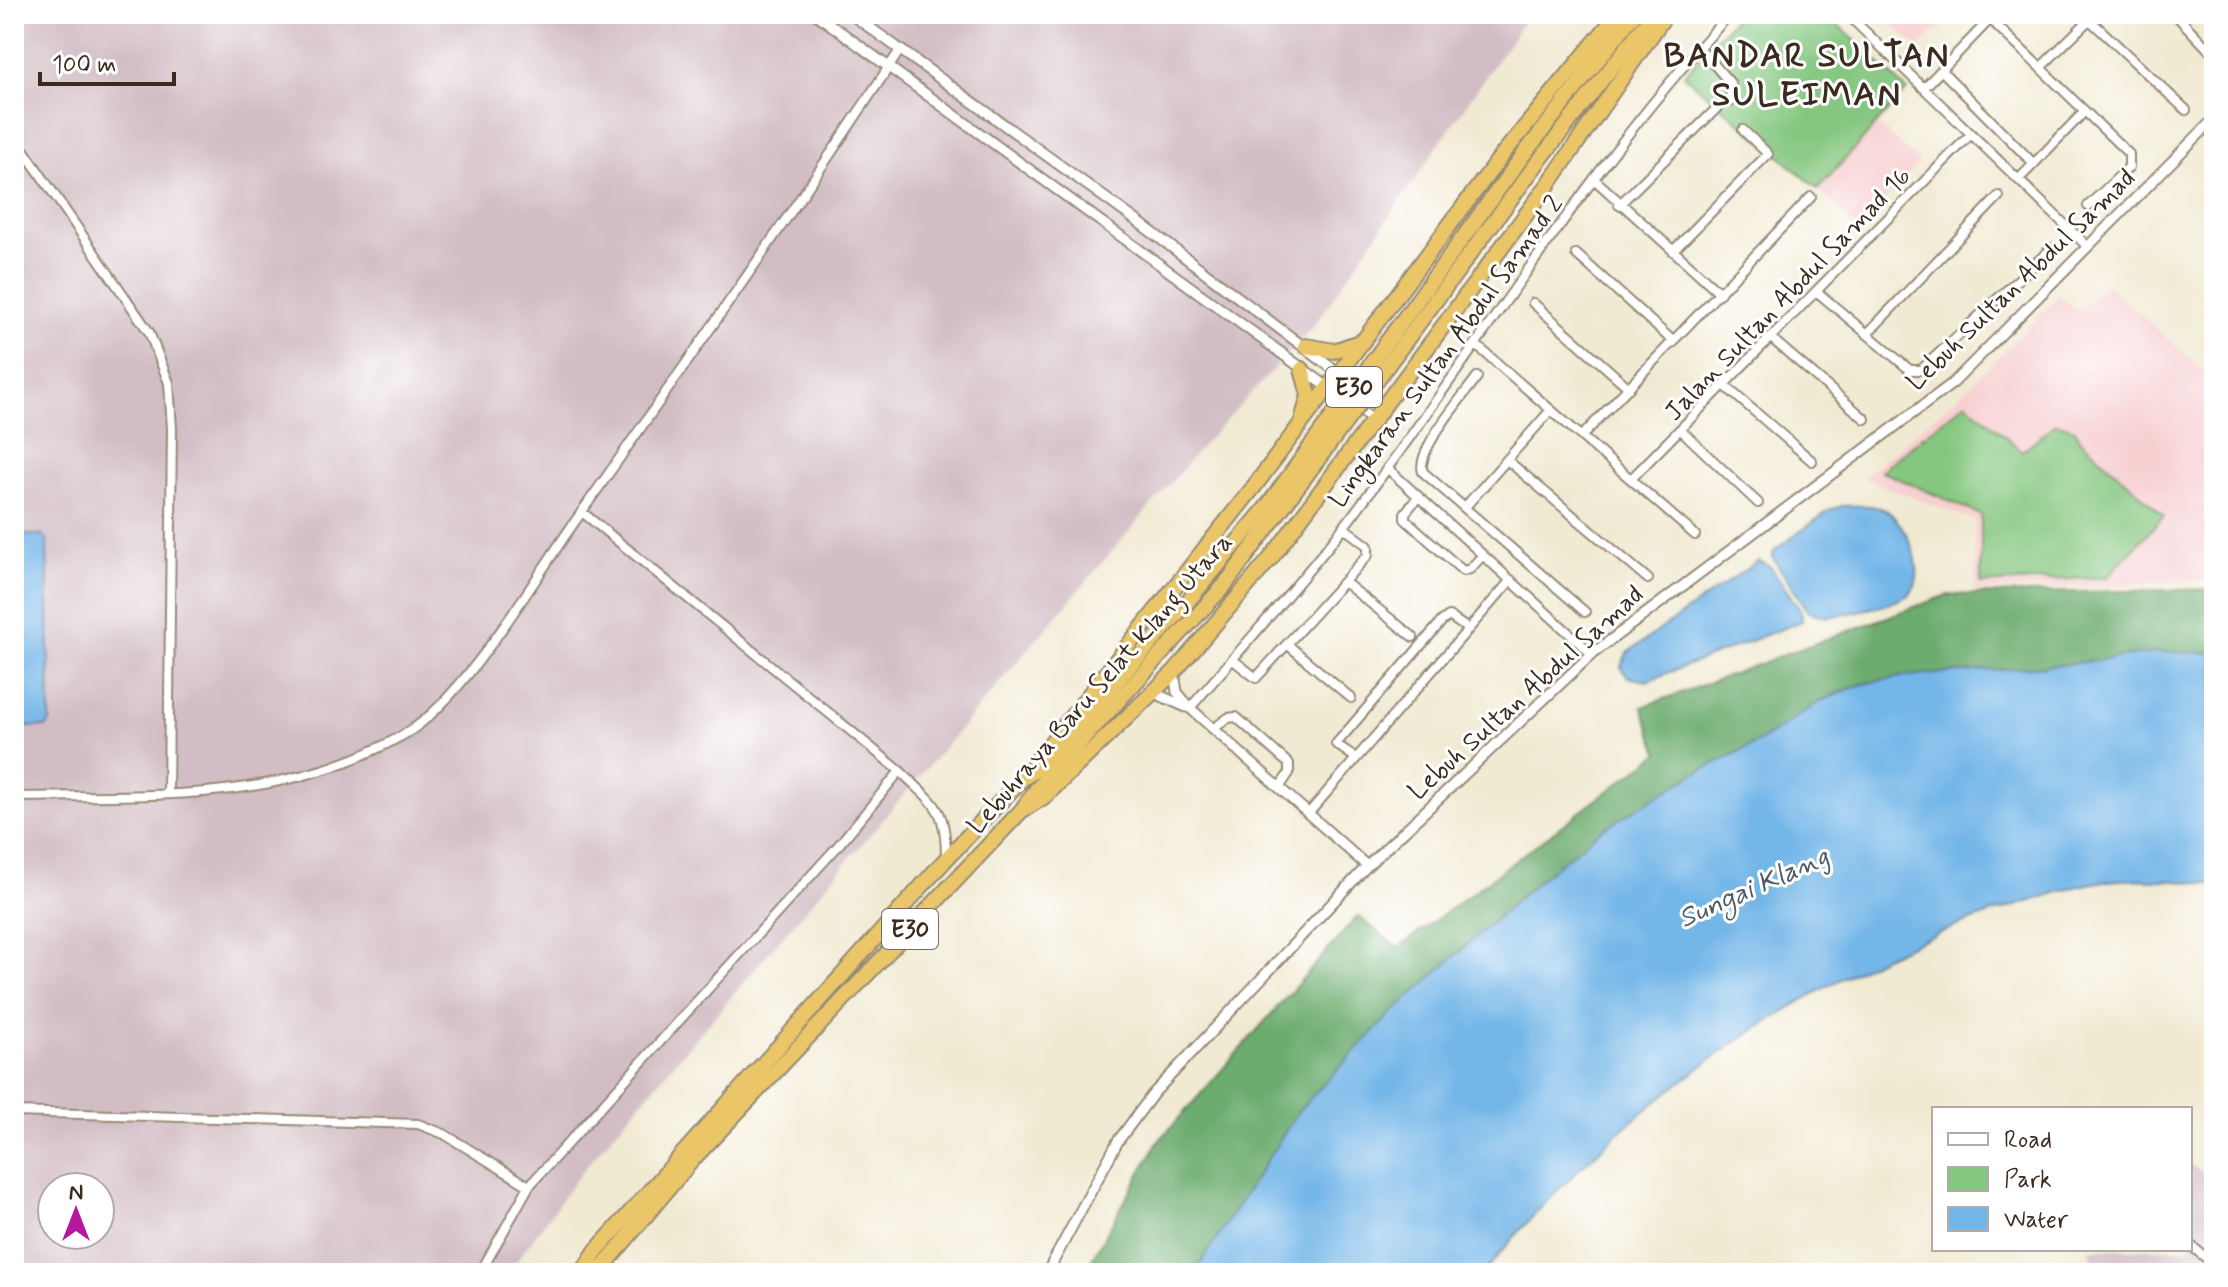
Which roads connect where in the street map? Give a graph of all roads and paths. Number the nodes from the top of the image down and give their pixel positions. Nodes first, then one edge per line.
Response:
1 (816, 14) edge
2 (851, 14) edge
3 (1618, 14) edge
4 (1634, 14) edge
5 (1653, 14) edge
6 (1666, 14) edge
7 (1730, 14) edge
8 (1847, 14) edge
9 (2175, 14) edge
10 (1992, 17) edge
11 (2092, 17) edge
12 (1699, 47) junction
13 (900, 50) junction
14 (2214, 55) edge
15 (2041, 67) junction
16 (888, 68) junction
17 (1941, 70) junction
18 (1924, 88) junction
19 (1730, 102) dead end
20 (1718, 107) dead end
21 (2186, 110) dead end
22 (2085, 111) junction
23 (2214, 119) edge
24 (1743, 130) dead end
25 (1970, 135) junction
26 (14, 136) edge
27 (1048, 157) junction
28 (2034, 164) junction
29 (1036, 174) junction
30 (1594, 179) junction
31 (2019, 179) junction
32 (1999, 196) dead end
33 (1811, 197) dead end
34 (1619, 205) junction
35 (2088, 206) dead end
36 (2087, 246) junction
37 (2052, 248) dead end
38 (1673, 251) junction
39 (1576, 254) dead end
40 (1816, 291) junction
41 (1720, 293) junction
42 (1533, 303) dead end
43 (1867, 334) junction
44 (1771, 338) junction
45 (1362, 341) junction
46 (1674, 342) junction
47 (1475, 344) junction
48 (1306, 346) junction
49 (1302, 369) junction
50 (1340, 372) junction
51 (1477, 377) dead end
52 (1724, 385) junction
53 (1629, 388) junction
54 (1328, 389) junction
55 (1382, 406) junction
56 (1551, 410) junction
57 (1865, 419) dead end
58 (1373, 420) junction
59 (1301, 425) junction
60 (1681, 430) junction
61 (1582, 436) junction
62 (1507, 460) junction
63 (1812, 461) dead end
64 (1387, 468) junction
65 (1631, 479) junction
66 (1418, 497) junction
67 (1758, 503) dead end
68 (1465, 507) junction
69 (582, 512) junction
70 (1343, 527) junction
71 (1695, 535) dead end
72 (1483, 555) junction
73 (1648, 579) dead end
74 (1511, 580) junction
75 (1344, 582) junction
76 (1585, 612) dead end
77 (1468, 629) junction
78 (1413, 637) dead end
79 (1288, 645) junction
80 (1592, 654) junction
81 (1232, 659) junction
82 (1174, 672) junction
83 (1152, 692) junction
84 (1351, 698) dead end
85 (1190, 708) junction
86 (1213, 729) junction
87 (1356, 758) junction
88 (900, 771) junction
89 (1023, 778) junction
90 (1279, 788) junction
91 (168, 793) junction
92 (14, 797) edge
93 (1021, 811) junction
94 (1308, 814) junction
95 (946, 859) junction
96 (1367, 866) junction
97 (14, 1112) edge
98 (529, 1186) junction
99 (2192, 1247) edge
100 (2214, 1264) edge
101 (480, 1273) edge
102 (579, 1273) edge
103 (598, 1273) edge
104 (1047, 1273) edge

1 - 16 street
2 - 13 street
3 - 45 highway
4 - 89 highway, Lebuhraya Baru Selat Klang Utara / E30, bridge
5 - 93 highway, Lebuhraya Baru Selat Klang Utara / E30, bridge
6 - 55 highway
7 - 12 street, Lingkaran Sultan Abdul Samad 2
8 - 18 street
9 - 14 street
10 - 15 street
10 - 17 street
11 - 15 street
11 - 21 street
12 - 19 street
12 - 30 street, Lingkaran Sultan Abdul Samad 2
13 - 16 street
13 - 27 street
15 - 22 street
16 - 29 street
16 - 69 street
17 - 18 street
17 - 28 street
18 - 25 street
20 - 34 street
22 - 28 street
22 - 35 street
23 - 36 street, Lebuh Sultan Abdul Samad
24 - 38 street
25 - 31 street
25 - 40 street, Jalan Sultan Abdul Samad 16
26 - 91 street
27 - 29 street
27 - 48 street
28 - 31 street
29 - 49 street
30 - 34 street
30 - 47 street, Lingkaran Sultan Abdul Samad 2
31 - 36 street
32 - 43 street
33 - 41 street
34 - 38 street
36 - 80 street, Lebuh Sultan Abdul Samad
37 - 43 street
38 - 41 street
39 - 46 street
40 - 43 street
40 - 44 street, Jalan Sultan Abdul Samad 16
41 - 46 street
42 - 53 street
44 - 52 street, Jalan Sultan Abdul Samad 16
44 - 57 street
45 - 48 highway
45 - 50 highway
46 - 53 street
47 - 56 street
47 - 64 street, Lingkaran Sultan Abdul Samad 2
48 - 50 street
49 - 54 street
49 - 59 highway
50 - 54 highway
50 - 55 street
51 - 68 street
52 - 60 street, Jalan Sultan Abdul Samad 16
52 - 63 street
53 - 61 street
54 - 58 street
54 - 59 highway
55 - 58 highway
56 - 61 street
56 - 62 street
58 - 82 highway
59 - 89 highway
60 - 65 street, Jalan Sultan Abdul Samad 16
60 - 67 street
61 - 65 street
62 - 68 street
62 - 73 street
64 - 66 street
64 - 70 street, Lingkaran Sultan Abdul Samad 2
65 - 71 street
66 - 72 street
66 - 72 street
68 - 76 street
69 - 88 street
69 - 91 street
70 - 75 street
70 - 81 street, Lingkaran Sultan Abdul Samad 2
72 - 74 street
74 - 77 street
74 - 80 street
75 - 78 street
75 - 79 street
77 - 87 street
77 - 87 street
79 - 81 street
79 - 84 street
80 - 96 street, Lebuh Sultan Abdul Samad
81 - 85 street, Lingkaran Sultan Abdul Samad 2
82 - 83 highway
82 - 85 street
83 - 85 street
83 - 93 highway
85 - 86 street
86 - 90 street
86 - 90 street
87 - 94 street
88 - 95 street
88 - 98 street
89 - 95 highway, Lebuhraya Baru Selat Klang Utara / E30
90 - 94 street
91 - 92 street
93 - 103 highway, Lebuhraya Baru Selat Klang Utara / E30
94 - 96 street
95 - 102 highway, Lebuhraya Baru Selat Klang Utara / E30
96 - 104 street, Lebuh Sultan Abdul Samad
97 - 98 street
98 - 101 street
99 - 100 street

